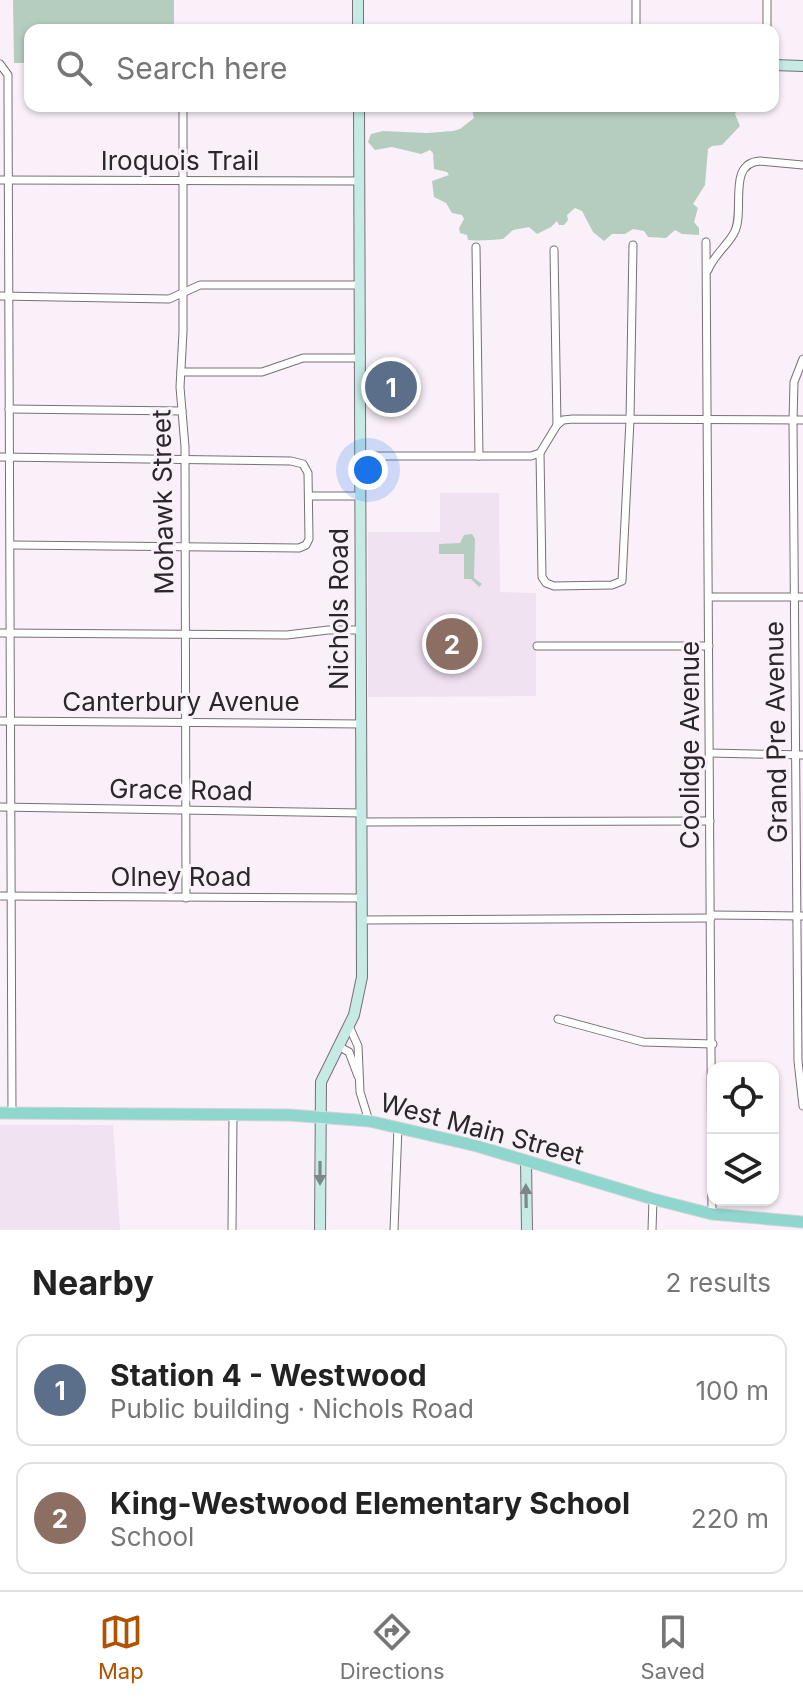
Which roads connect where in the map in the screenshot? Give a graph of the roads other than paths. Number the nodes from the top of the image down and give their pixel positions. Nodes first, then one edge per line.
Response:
1 (358, 0) edge
2 (636, 0) edge
3 (767, 0) edge
4 (358, 24) edge
5 (636, 24) edge
6 (767, 24) edge
7 (2, 65) edge
8 (779, 65) edge
9 (803, 66) edge
10 (183, 112) edge
11 (359, 112) edge
12 (803, 165) edge
13 (4, 180) edge
14 (183, 181) junction
15 (360, 181) junction
16 (706, 242) dead end
17 (633, 245) dead end
18 (476, 247) dead end
19 (554, 250) dead end
20 (706, 275) junction
21 (360, 285) junction
22 (182, 293) junction
23 (0, 296) edge
24 (10, 296) junction
25 (361, 358) junction
26 (803, 359) edge
27 (181, 372) junction
28 (9, 409) junction
29 (182, 411) junction
30 (630, 420) junction
31 (707, 420) junction
32 (803, 420) edge
33 (793, 421) junction
34 (557, 425) junction
35 (540, 453) junction
36 (361, 456) junction
37 (479, 456) junction
38 (0, 457) edge
39 (10, 457) junction
40 (185, 460) junction
41 (309, 496) junction
42 (361, 496) junction
43 (12, 545) junction
44 (185, 548) junction
45 (710, 597) junction
46 (799, 597) edge
47 (361, 630) junction
48 (0, 633) edge
49 (11, 633) junction
50 (186, 634) junction
51 (537, 646) dead end
52 (709, 646) junction
53 (0, 721) edge
54 (11, 721) junction
55 (185, 722) junction
56 (362, 724) junction
57 (710, 753) junction
58 (800, 755) edge
59 (0, 807) edge
60 (11, 808) junction
61 (186, 810) junction
62 (362, 818) junction
63 (710, 821) junction
64 (0, 896) edge
65 (10, 896) junction
66 (186, 898) junction
67 (362, 898) junction
68 (800, 916) edge
69 (711, 917) junction
70 (362, 920) junction
71 (558, 1019) dead end
72 (349, 1026) junction
73 (713, 1044) junction
74 (338, 1046) junction
75 (359, 1078) junction
76 (803, 1106) edge
77 (320, 1110) junction
78 (6, 1113) edge
79 (233, 1114) junction
80 (369, 1121) junction
81 (398, 1127) junction
82 (526, 1161) junction
83 (653, 1199) junction
84 (712, 1214) junction
85 (803, 1222) edge
86 (788, 1225) edge
87 (232, 1230) edge
88 (320, 1230) edge
89 (394, 1230) edge
90 (527, 1230) edge
91 (652, 1230) edge

1 - 4 street
2 - 5 street
3 - 6 street
7 - 13 street
8 - 9 street
10 - 14 street, Mohawk Street
11 - 15 street, Nichols Road
12 - 20 street
13 - 14 street, Iroquois Trail
13 - 24 street
14 - 15 street, Iroquois Trail
14 - 22 street, Mohawk Street
15 - 21 street, Nichols Road
16 - 20 street, Coolidge Avenue
17 - 30 street
18 - 37 street
19 - 34 street
20 - 31 street, Coolidge Avenue
21 - 22 street
21 - 25 street, Nichols Road
22 - 24 street
22 - 27 street, Mohawk Street
23 - 24 street
24 - 28 street
25 - 27 street
25 - 36 street, Nichols Road
26 - 33 street, Grand Pre Avenue
27 - 29 street, Mohawk Street
28 - 29 street
28 - 39 street
29 - 40 street, Mohawk Street
30 - 31 street
30 - 34 street
30 - 35 street
31 - 33 street
31 - 45 street, Coolidge Avenue
32 - 33 street
33 - 46 street, Grand Pre Avenue
34 - 35 street
35 - 37 street
36 - 37 street
36 - 42 street, Nichols Road
38 - 39 street
39 - 40 street
39 - 43 street
40 - 41 street
40 - 44 street, Mohawk Street
41 - 42 street
41 - 44 street
42 - 47 street, Nichols Road
43 - 44 street
43 - 49 street
44 - 50 street, Mohawk Street
45 - 46 street
45 - 52 street, Coolidge Avenue
46 - 58 street, Grand Pre Avenue
47 - 50 street
47 - 56 street, Nichols Road
48 - 49 street
49 - 50 street
49 - 54 street
50 - 55 street, Mohawk Street
51 - 52 street
52 - 57 street, Coolidge Avenue
53 - 54 street, Canterbury Avenue
54 - 55 street, Canterbury Avenue
54 - 60 street
55 - 56 street, Canterbury Avenue
55 - 61 street, Mohawk Street
56 - 62 street, Nichols Road
57 - 58 street
57 - 63 street, Coolidge Avenue
58 - 68 street, Grand Pre Avenue
59 - 60 street, Grace Road
60 - 61 street, Grace Road
60 - 65 street
61 - 62 street, Grace Road
61 - 66 street, Mohawk Street
62 - 63 street, Grace Road
62 - 67 street, Nichols Road
63 - 69 street, Coolidge Avenue
64 - 65 street, Olney Road
65 - 66 street, Olney Road
65 - 78 street
66 - 67 street, Olney Road
67 - 70 street, Nichols Road
68 - 69 street
68 - 76 street, Grand Pre Avenue
69 - 70 street
69 - 73 street, Coolidge Avenue
70 - 72 street, Nichols Road
71 - 73 street
72 - 74 street, Nichols Road
72 - 75 street
73 - 84 street, Coolidge Avenue
74 - 75 street
74 - 77 street, Nichols Road
75 - 80 street
77 - 79 main road, West Main Street
77 - 80 main road, West Main Street
77 -> 88 street, Nichols Road
78 - 79 main road, West Main Street
79 - 87 street
80 - 81 main road, West Main Street
81 - 82 main road, West Main Street
81 - 89 street
82 - 83 main road, West Main Street
90 -> 82 street
83 - 84 main road, West Main Street
83 - 91 street
84 - 86 main road, West Main Street
85 - 86 main road, West Main Street

